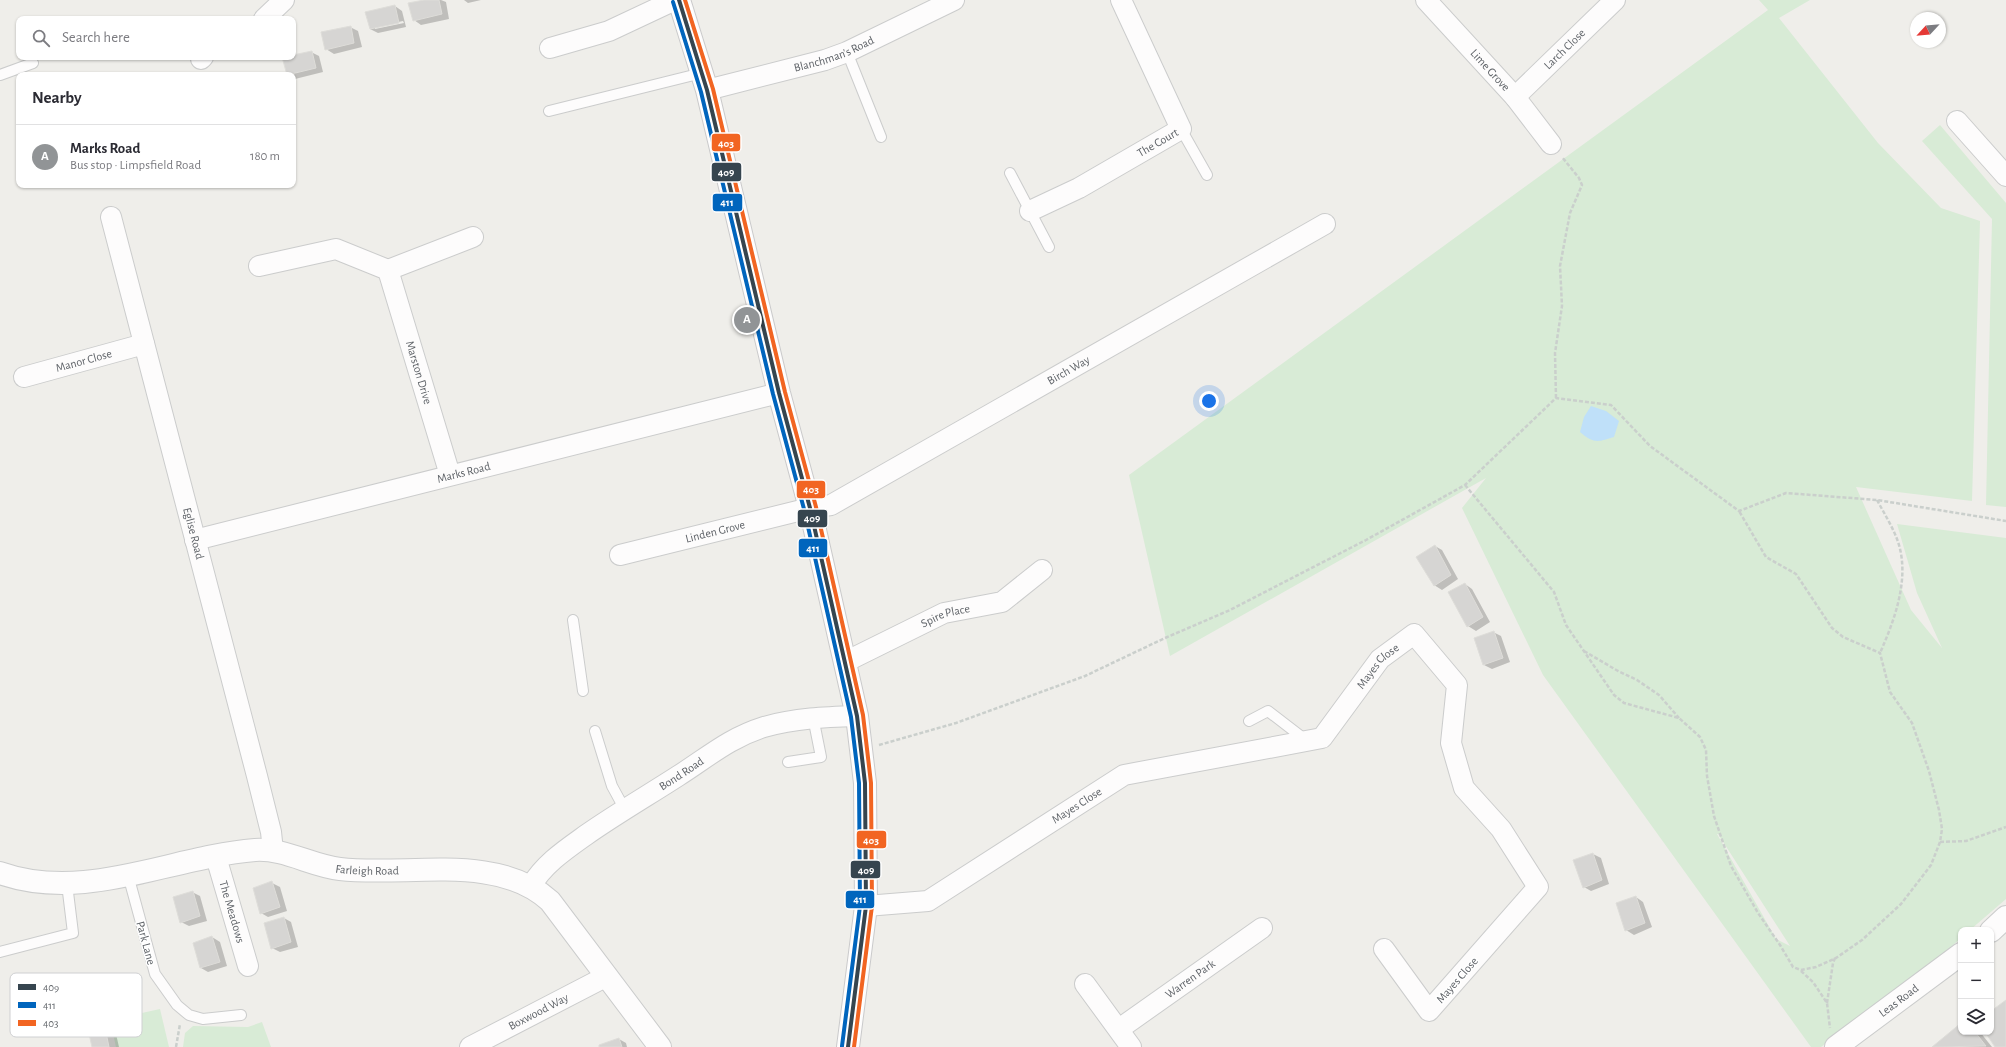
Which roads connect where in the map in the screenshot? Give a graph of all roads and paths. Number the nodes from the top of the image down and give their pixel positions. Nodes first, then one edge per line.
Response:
1 (284, 0) edge
2 (675, 0) edge
3 (679, 0) edge
4 (954, 0) edge
5 (1121, 0) edge
6 (1426, 0) edge
7 (1615, 0) edge
8 (267, 16) edge
9 (550, 48) dead end
10 (847, 52) junction
11 (33, 63) dead end
12 (0, 75) edge
13 (704, 81) junction
14 (1515, 97) junction
15 (549, 111) dead end
16 (1957, 121) dead end
17 (1181, 129) junction
18 (881, 137) dead end
19 (1551, 144) joint
20 (1010, 173) dead end
21 (1207, 175) dead end
22 (2006, 176) edge
23 (1030, 211) junction
24 (111, 217) dead end
25 (1325, 224) dead end
26 (473, 237) dead end
27 (1049, 247) dead end
28 (259, 266) dead end
29 (388, 270) junction
30 (144, 344) junction
31 (24, 377) dead end
32 (779, 393) junction
33 (1556, 398) junction
34 (450, 475) junction
35 (1465, 485) junction
36 (1877, 500) junction
37 (810, 508) junction
38 (1739, 511) junction
39 (2006, 521) edge
40 (194, 540) junction
41 (620, 555) dead end
42 (1042, 570) dead end
43 (573, 620) dead end
44 (1584, 650) junction
45 (1880, 653) junction
46 (845, 662) junction
47 (584, 691) dead end
48 (857, 716) junction
49 (812, 717) junction
50 (1679, 718) junction
51 (1249, 721) dead end
52 (595, 731) dead end
53 (1306, 741) junction
54 (861, 750) junction
55 (788, 762) dead end
56 (624, 808) junction
57 (2006, 827) edge
58 (1940, 842) junction
59 (273, 851) junction
60 (216, 857) junction
61 (0, 874) edge
62 (128, 875) junction
63 (67, 884) junction
64 (531, 886) junction
65 (866, 906) junction
66 (2006, 917) edge
67 (1262, 928) dead end
68 (1994, 928) edge
69 (1384, 949) dead end
70 (0, 952) edge
71 (1958, 956) edge
72 (1836, 958) junction
73 (248, 966) dead end
74 (1801, 970) junction
75 (607, 976) junction
76 (1085, 984) dead end
77 (1827, 1003) junction
78 (177, 1005) junction
79 (241, 1016) dead end
80 (1119, 1029) junction
81 (1834, 1040) edge
82 (176, 1047) edge
83 (470, 1047) edge
84 (660, 1047) edge
85 (848, 1047) edge
86 (1131, 1047) edge

1 - 8 street
2 - 9 street
3 - 13 main road
4 - 10 street, Blanchman's Road
5 - 17 street, The Court
6 - 14 street, Lime Grove
7 - 14 street, Larch Close
10 - 13 street, Blanchman's Road
10 - 18 lane
11 - 12 lane
13 - 15 lane
13 - 32 main road
14 - 19 street, Lime Grove
16 - 22 street
17 - 21 lane
17 - 23 street, The Court
19 - 33 path
20 - 23 lane
23 - 27 lane
24 - 30 street, Eglise Road
25 - 37 street, Birch Way
26 - 29 street
28 - 29 street
29 - 34 street, Marston Drive
30 - 31 street, Manor Close
30 - 40 street, Eglise Road
32 - 34 street, Marks Road
32 - 37 main road
33 - 35 path
33 - 38 path
34 - 40 street, Marks Road
35 - 44 path
35 - 54 path
36 - 38 path
36 - 39 path
36 - 45 path
37 - 41 street, Linden Grove
37 - 46 main road
38 - 45 path
40 - 59 street, Eglise Road
42 - 46 street, Spire Place
43 - 47 lane
44 - 50 path
44 - 50 path
45 - 58 path
46 - 48 main road
48 - 49 street, Bond Road
48 - 54 main road
49 - 55 lane
49 - 56 street, Bond Road
50 - 74 path
51 - 53 lane
52 - 56 lane
53 - 65 street, Mayes Close
53 - 69 street, Mayes Close
54 - 65 main road
56 - 64 street, Bond Road
57 - 58 path
58 - 72 path
59 - 60 main road, Farleigh Road
59 - 64 main road, Farleigh Road
60 - 62 main road, Farleigh Road
60 - 73 street, The Meadows
61 - 63 main road, Farleigh Road
62 - 63 main road, Farleigh Road
62 - 78 lane, Park Lane
63 - 70 lane
64 - 75 main road, Farleigh Road
65 - 85 main road
66 - 68 main road
67 - 80 street, Warren Park
71 - 81 main road, Leas Road
72 - 74 path
72 - 77 path
74 - 77 path
75 - 83 street, Boxwood Way
75 - 84 main road, Farleigh Road
76 - 80 street
77 - 81 path
78 - 79 lane, Park Lane
78 - 82 path
80 - 86 street

